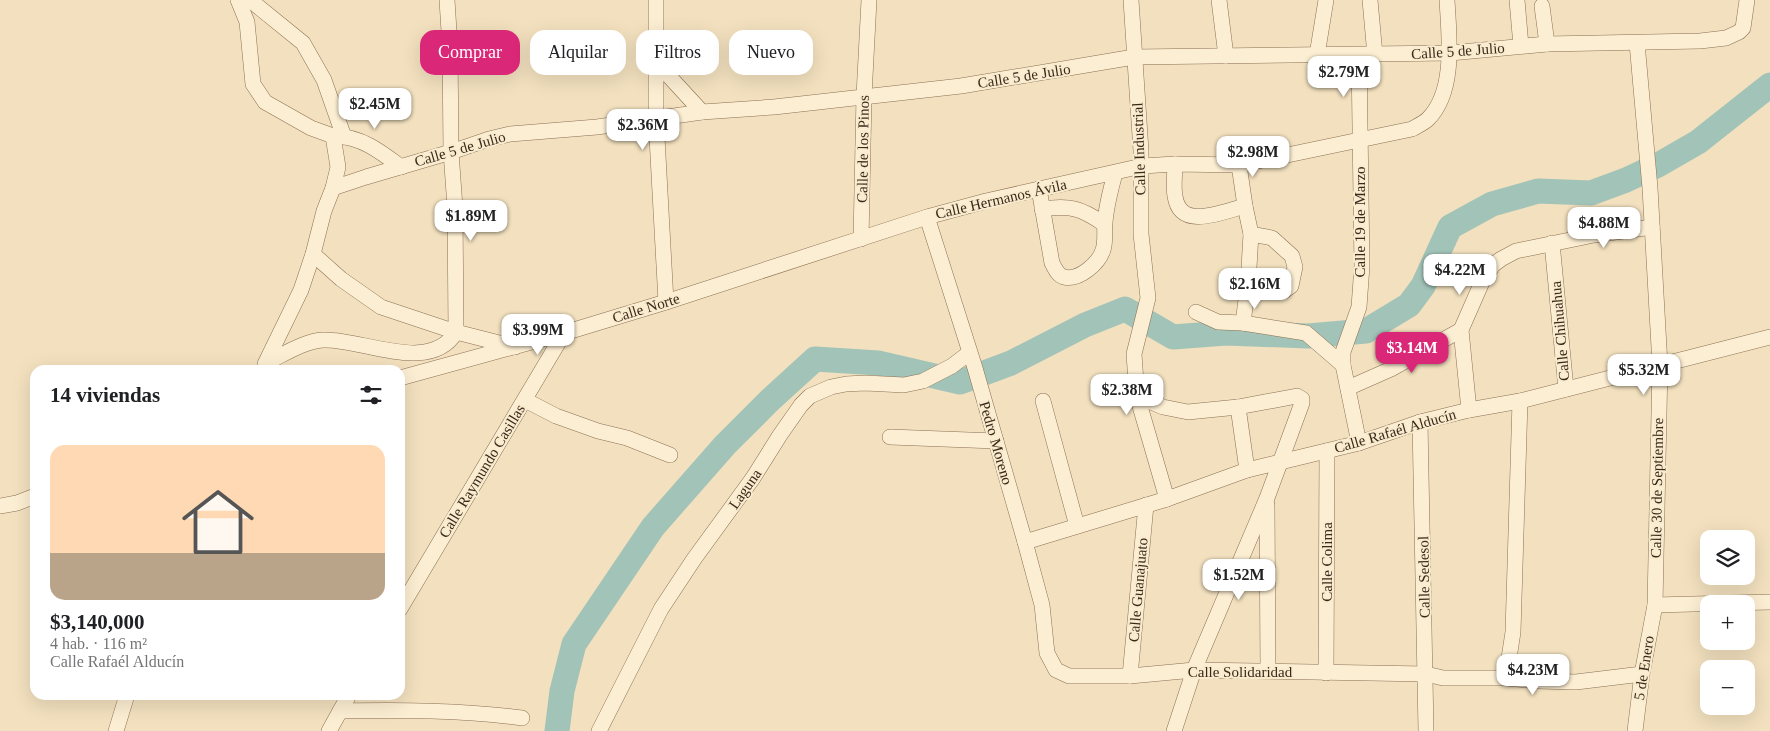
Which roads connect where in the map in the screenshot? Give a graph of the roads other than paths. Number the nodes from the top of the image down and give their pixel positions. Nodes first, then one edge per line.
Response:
1 (238, 0) edge
2 (250, 0) edge
3 (447, 0) edge
4 (656, 0) edge
5 (869, 0) edge
6 (1131, 0) edge
7 (1219, 0) edge
8 (1326, 0) edge
9 (1370, 0) edge
10 (1447, 0) edge
11 (1517, 0) edge
12 (1747, 0) edge
13 (1542, 6) dead end
14 (656, 30) edge
15 (1637, 43) junction
16 (1547, 44) junction
17 (1521, 46) junction
18 (1450, 54) junction
19 (1317, 55) junction
20 (1375, 55) junction
21 (1226, 56) junction
22 (1359, 56) junction
23 (1134, 58) junction
24 (656, 75) edge
25 (668, 75) edge
26 (864, 96) junction
27 (702, 112) junction
28 (656, 119) junction
29 (339, 136) junction
30 (1359, 141) junction
31 (452, 152) junction
32 (1175, 164) junction
33 (1239, 165) junction
34 (1142, 166) junction
35 (402, 167) junction
36 (1115, 173) junction
37 (333, 188) junction
38 (1039, 189) junction
39 (1244, 206) junction
40 (1042, 209) junction
41 (927, 217) junction
42 (1104, 224) junction
43 (1652, 227) junction
44 (1251, 234) junction
45 (862, 239) junction
46 (1552, 243) junction
47 (313, 254) junction
48 (1248, 284) junction
49 (666, 302) junction
50 (1196, 312) dead end
51 (1243, 323) junction
52 (1461, 330) junction
53 (456, 332) junction
54 (564, 333) junction
55 (1770, 337) edge
56 (516, 347) junction
57 (969, 353) junction
58 (1340, 358) junction
59 (264, 365) edge
60 (266, 365) edge
61 (1660, 365) junction
62 (405, 377) edge
63 (1348, 388) junction
64 (1566, 389) junction
65 (1137, 396) junction
66 (525, 400) junction
67 (1042, 401) dead end
68 (1520, 401) junction
69 (1238, 407) junction
70 (1469, 410) junction
71 (1420, 422) junction
72 (890, 438) dead end
73 (996, 441) junction
74 (1359, 443) junction
75 (1327, 451) junction
76 (670, 456) dead end
77 (1281, 462) junction
78 (1247, 470) junction
79 (30, 498) edge
80 (1267, 498) junction
81 (1167, 499) junction
82 (1146, 505) junction
83 (0, 506) edge
84 (1077, 526) junction
85 (1025, 542) junction
86 (405, 601) edge
87 (1770, 602) edge
88 (1655, 605) junction
89 (1056, 670) joint
90 (1194, 670) junction
91 (1268, 671) junction
92 (1326, 673) junction
93 (1426, 674) junction
94 (1642, 674) junction
95 (1130, 676) junction
96 (1506, 678) junction
97 (125, 700) edge
98 (346, 700) edge
99 (340, 711) junction
100 (522, 718) dead end
101 (116, 731) edge
102 (329, 731) edge
103 (598, 731) edge
104 (1174, 731) edge
105 (1426, 731) edge
106 (1635, 731) edge

1 - 29 street
2 - 29 street
3 - 31 street
4 - 14 street
5 - 26 street, Calle de los Pinos
6 - 23 street, Calle Industrial
7 - 21 street
8 - 19 street
9 - 20 street
10 - 18 street
11 - 17 street
12 - 15 street, Calle 5 de Julio
13 - 16 street
15 - 16 street, Calle 5 de Julio
15 - 43 street, Calle 30 de Septiembre
16 - 17 street, Calle 5 de Julio
17 - 18 street, Calle 5 de Julio
18 - 20 street, Calle 5 de Julio
18 - 30 street
19 - 21 street, Calle 5 de Julio
19 - 22 street, Calle 5 de Julio
20 - 22 street, Calle 5 de Julio
21 - 23 street, Calle 5 de Julio
22 - 30 street, Calle 19 de Marzo
23 - 26 street, Calle 5 de Julio
23 - 34 street, Calle Industrial
24 - 28 street
25 - 27 street
26 - 27 street, Calle 5 de Julio
26 - 45 street, Calle de los Pinos
27 - 28 street, Calle 5 de Julio
28 - 31 street, Calle 5 de Julio
28 - 49 street
29 - 35 street
29 - 37 street
30 - 33 street, Calle Hermanos Ávila
30 - 58 street, Calle 19 de Marzo
31 - 35 street, Calle 5 de Julio
31 - 53 street
32 - 33 street, Calle Hermanos Ávila
32 - 34 street, Calle Hermanos Ávila
32 - 39 street
33 - 39 street
34 - 36 street, Calle Hermanos Ávila
34 - 65 street, Calle Industrial
35 - 37 street, Calle 5 de Julio
36 - 38 street, Calle Hermanos Ávila
36 - 42 street
37 - 47 street
38 - 40 street
38 - 41 street, Calle Hermanos Ávila
39 - 44 street
40 - 42 street
40 - 42 street
41 - 45 street, Calle Hermanos Ávila
41 - 57 street, Pedro Moreno
43 - 46 street
43 - 61 street, Calle 30 de Septiembre
44 - 48 street
44 - 48 street
45 - 49 street, Calle Norte
46 - 52 street
46 - 64 street, Calle Chihuahua
47 - 53 street
47 - 59 street
48 - 51 street
49 - 54 street, Calle Norte
50 - 51 street
51 - 58 street
52 - 63 street
52 - 70 street
53 - 56 street
53 - 60 street
54 - 56 street, Calle Norte
54 - 66 street, Calle Raymundo Casillas
55 - 61 street, Calle Rafaél Alducín
56 - 62 street, Calle Norte
57 - 73 street, Pedro Moreno
57 - 103 street, Laguna
58 - 63 street
61 - 64 street, Calle Rafaél Alducín
61 - 88 street, Calle 30 de Septiembre
63 - 74 street
64 - 68 street, Calle Rafaél Alducín
65 - 69 street
65 - 81 street
66 - 76 street
66 - 86 street, Calle Raymundo Casillas
67 - 84 street
68 - 70 street, Calle Rafaél Alducín
68 - 96 street
69 - 77 street
69 - 78 street
70 - 71 street, Calle Rafaél Alducín
71 - 74 street, Calle Rafaél Alducín
71 - 93 street, Calle Sedesol
72 - 73 street
73 - 85 street, Pedro Moreno
74 - 75 street, Calle Rafaél Alducín
75 - 77 street, Calle Rafaél Alducín
75 - 92 street, Calle Colima
77 - 78 street, Calle Rafaél Alducín
77 - 80 street
78 - 81 street, Calle Rafaél Alducín
79 - 83 street
80 - 90 street
80 - 91 street
81 - 82 street, Calle Rafaél Alducín
82 - 84 street, Calle Rafaél Alducín
82 - 95 street, Calle Guanajuato
84 - 85 street, Calle Rafaél Alducín
85 - 89 street, Pedro Moreno
87 - 88 street
88 - 94 street, 5 de Enero
89 - 95 street, Calle Solidaridad
90 - 91 street, Calle Solidaridad
90 - 95 street, Calle Solidaridad
90 - 104 street
91 - 92 street, Calle Solidaridad
92 - 93 street, Calle Solidaridad
93 - 96 street, Calle Solidaridad
93 - 105 street, Calle Sedesol
94 - 96 street, Calle Solidaridad
94 - 106 street, 5 de Enero
97 - 101 street
98 - 99 street
99 - 100 street
99 - 102 street

